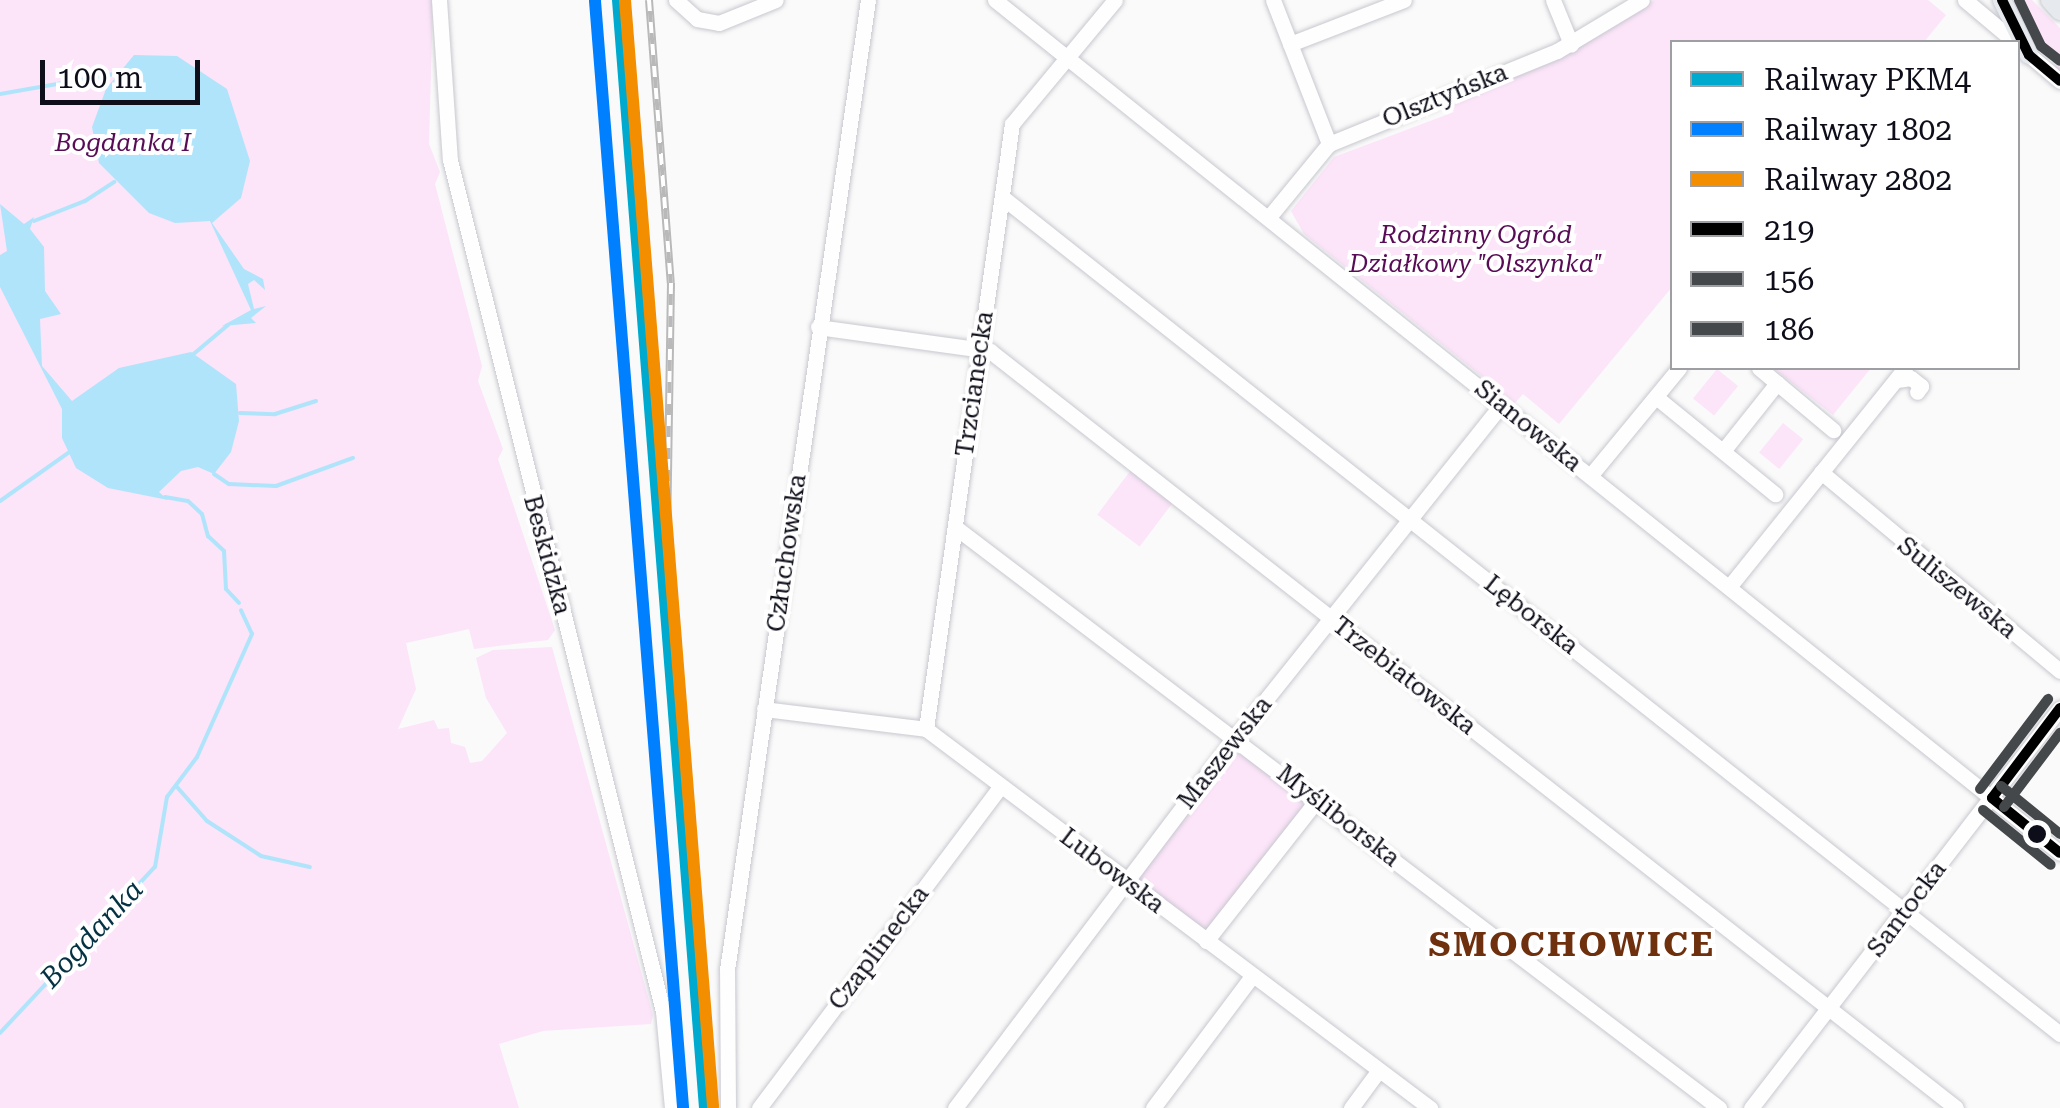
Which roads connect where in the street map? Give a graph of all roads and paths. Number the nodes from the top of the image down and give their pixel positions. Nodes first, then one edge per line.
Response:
1 (439, 0) edge
2 (676, 0) edge
3 (776, 0) edge
4 (868, 0) edge
5 (994, 0) edge
6 (1115, 0) edge
7 (1273, 0) edge
8 (1404, 0) edge
9 (1554, 0) edge
10 (1642, 0) edge
11 (1964, 0) edge
12 (2002, 0) edge
13 (2050, 0) edge
14 (2060, 11) edge
15 (2012, 40) edge
16 (2017, 40) edge
17 (1290, 44) junction
18 (1571, 44) junction
19 (2020, 47) edge
20 (1064, 57) junction
21 (2060, 80) edge
22 (1330, 144) junction
23 (1002, 197) junction
24 (1269, 217) junction
25 (818, 327) junction
26 (980, 350) junction
27 (1678, 370) edge
28 (1761, 370) edge
29 (1901, 374) edge
30 (1777, 383) junction
31 (1917, 392) dead end
32 (1656, 396) junction
33 (1501, 404) junction
34 (1834, 430) dead end
35 (1723, 451) junction
36 (1821, 472) junction
37 (1590, 476) junction
38 (1775, 494) dead end
39 (1410, 519) junction
40 (956, 527) junction
41 (1729, 588) junction
42 (1332, 619) junction
43 (2060, 671) edge
44 (2060, 708) edge
45 (764, 709) junction
46 (926, 729) junction
47 (1236, 737) junction
48 (1000, 787) junction
49 (1992, 798) junction
50 (1318, 800) junction
51 (2060, 853) edge
52 (1125, 881) junction
53 (1905, 911) junction
54 (1206, 940) junction
55 (1253, 975) junction
56 (1830, 1009) junction
57 (2060, 1034) edge
58 (1379, 1070) junction
59 (672, 1108) edge
60 (726, 1108) edge
61 (758, 1108) edge
62 (956, 1108) edge
63 (1153, 1108) edge
64 (1351, 1108) edge
65 (1430, 1108) edge
66 (1719, 1108) edge
67 (1752, 1108) edge
68 (1956, 1108) edge

1 - 59 street, Beskidzka
2 - 3 street
4 - 25 street, Człuchowska
5 - 20 street, Sianowska
6 - 20 street, Trzcianecka
7 - 17 street
8 - 17 street
9 - 18 street
10 - 18 street, Olsztyńska
11 - 15 street
12 - 16 main road
13 - 14 main road
17 - 22 street
18 - 22 street, Olsztyńska
19 - 21 street
20 - 23 street, Trzcianecka
20 - 24 street, Sianowska
22 - 24 street, Olsztyńska
23 - 26 street, Trzcianecka
23 - 39 street, Lęborska
24 - 33 street, Sianowska
25 - 26 street, Trzebiatowska
25 - 45 street, Człuchowska
26 - 40 street, Trzcianecka
26 - 42 street, Trzebiatowska
27 - 32 street
28 - 30 street
29 - 31 street
29 - 36 street
30 - 34 street
30 - 35 street
32 - 35 street
32 - 37 street
33 - 37 street, Sianowska
33 - 39 street, Maszewska
35 - 38 street
36 - 41 street
36 - 43 street, Suliszewska
37 - 41 street, Sianowska
39 - 42 street, Maszewska
39 - 53 street, Lęborska
40 - 46 street, Trzcianecka
40 - 47 street, Myśliborska
41 - 49 street, Sianowska
42 - 47 street, Maszewska
42 - 56 street, Trzebiatowska
44 - 49 street, Santocka
45 - 46 street
45 - 60 street, Człuchowska
46 - 48 street, Lubowska
47 - 50 street, Myśliborska
47 - 52 street, Maszewska
48 - 52 street, Lubowska
48 - 61 street, Czaplinecka
49 - 51 street, Sianowska
49 - 53 street, Santocka
50 - 54 street
50 - 66 street, Myśliborska
52 - 54 street, Lubowska
52 - 62 street, Maszewska
53 - 56 street, Santocka
53 - 57 street, Lęborska
54 - 55 street, Lubowska
55 - 58 street, Lubowska
55 - 63 street
56 - 67 street, Santocka
56 - 68 street, Trzebiatowska
58 - 64 street
58 - 65 street, Lubowska

